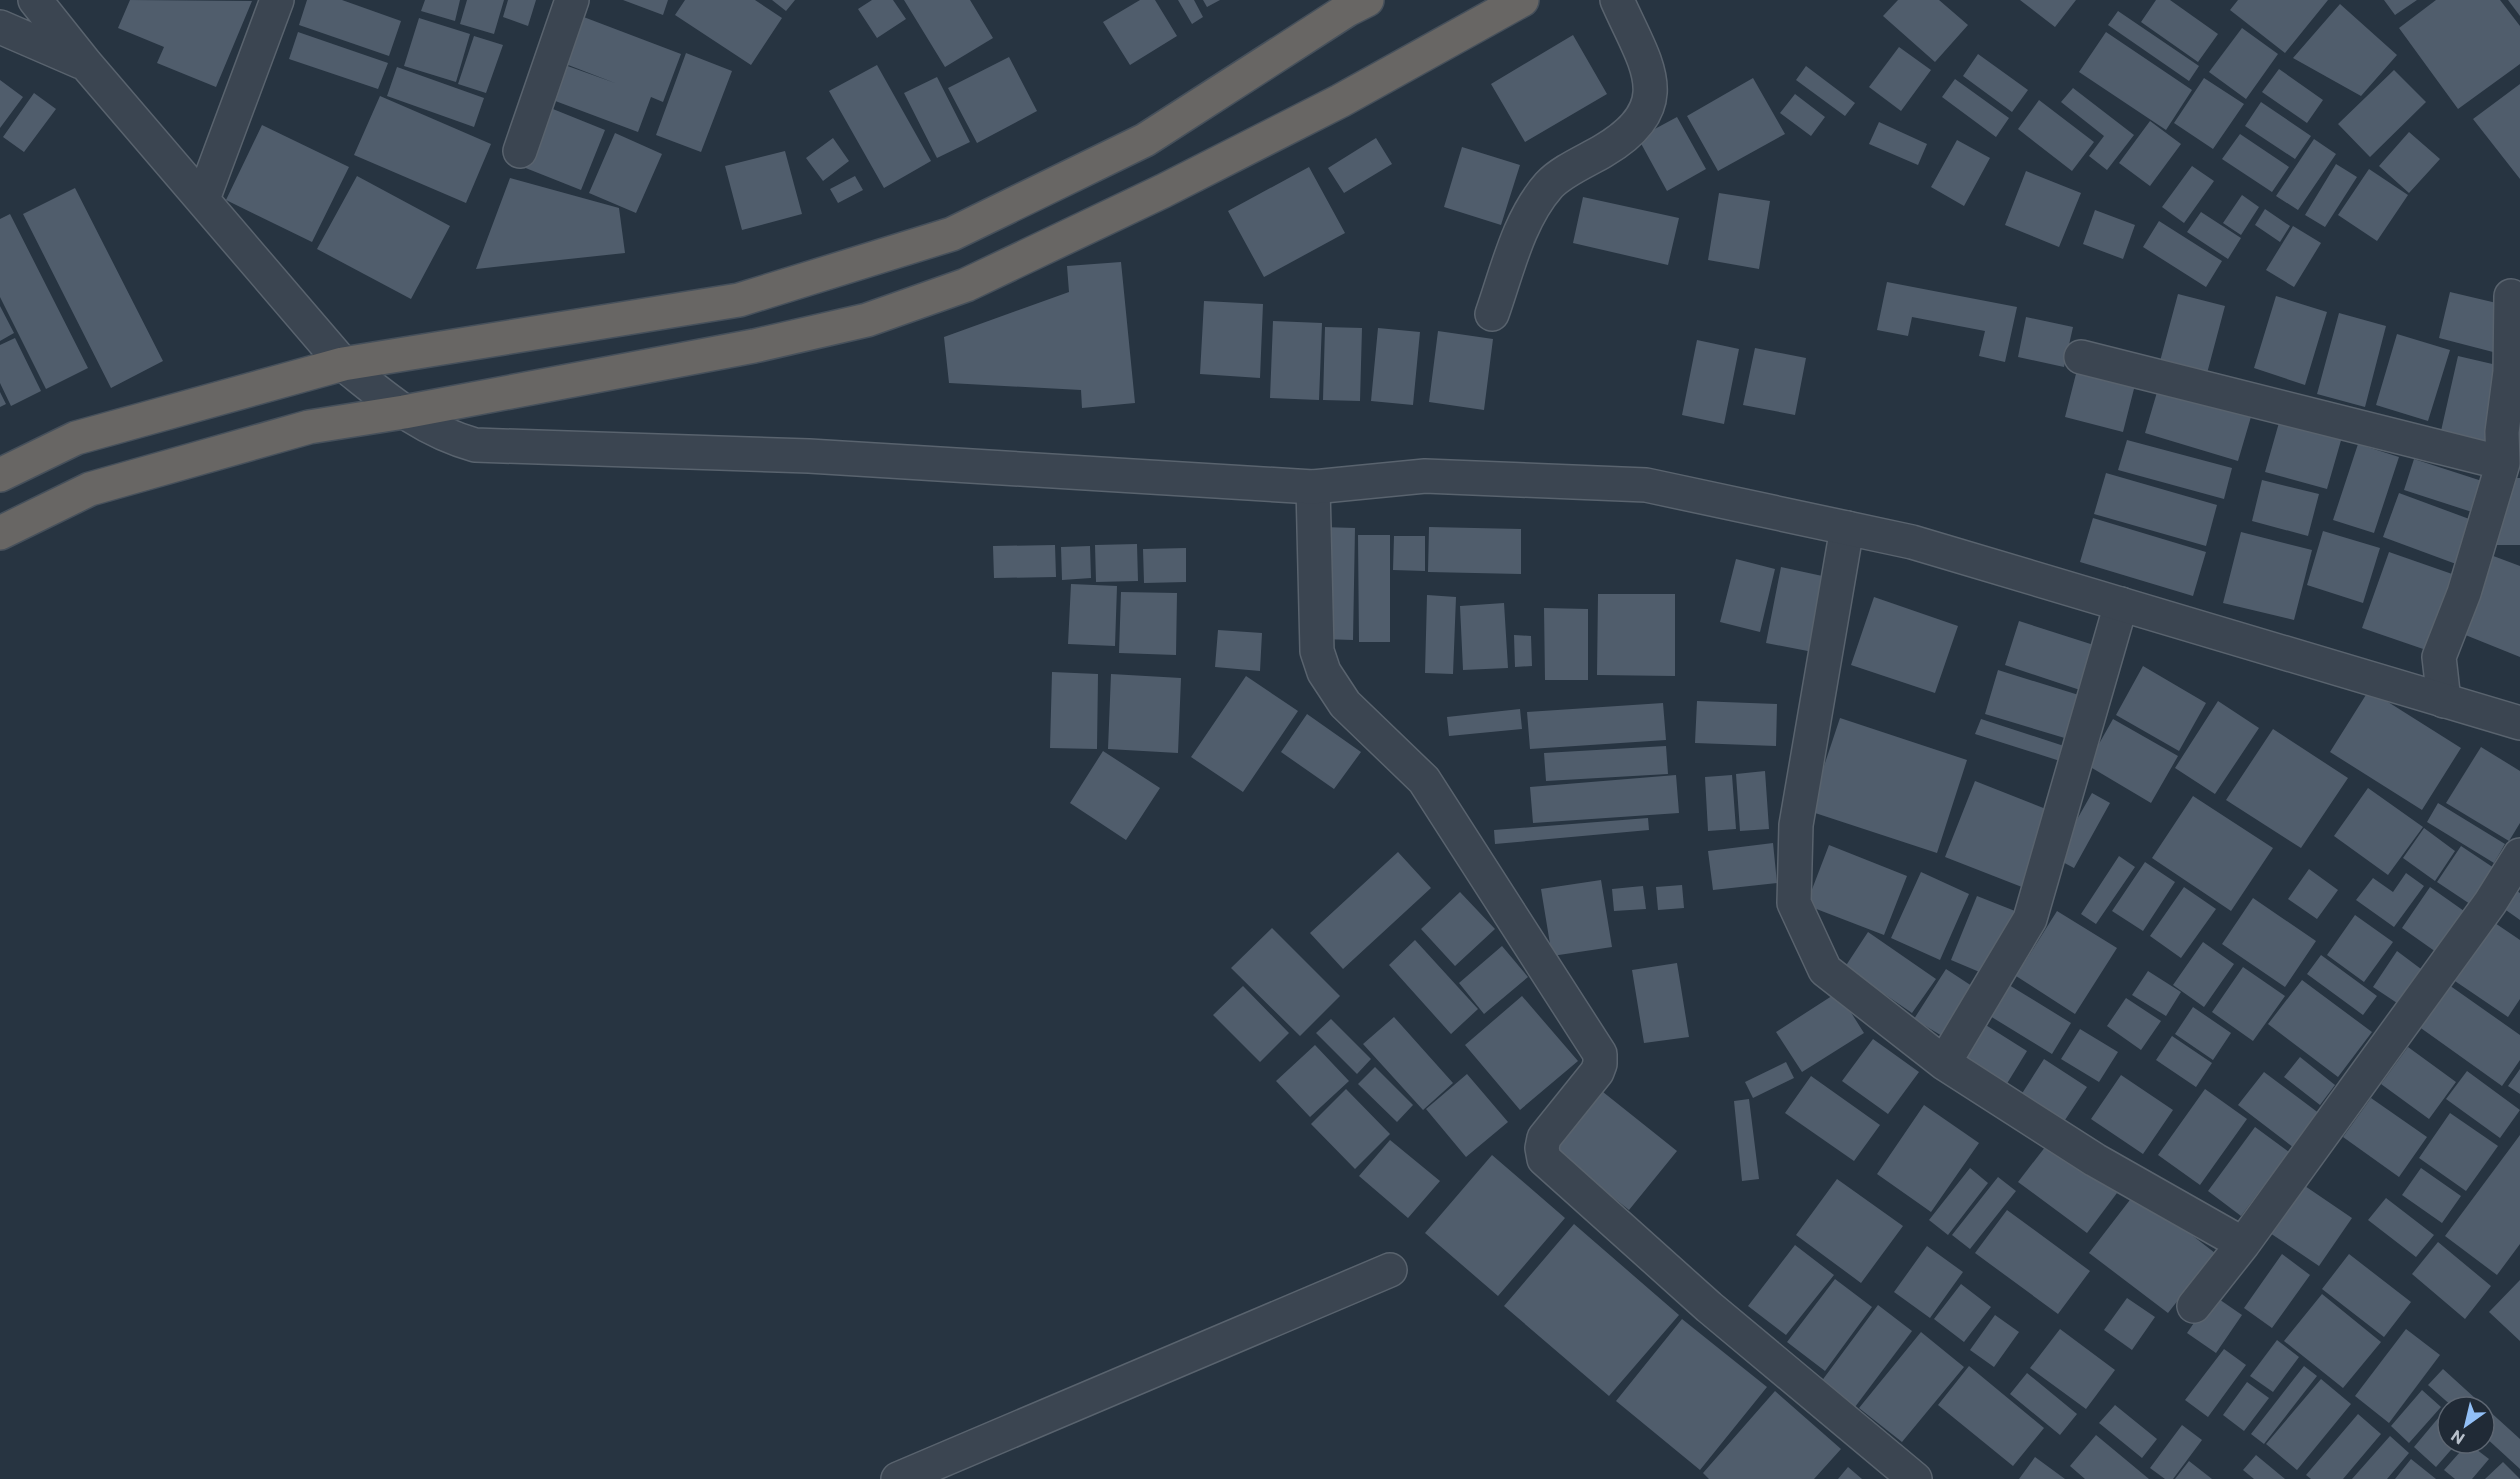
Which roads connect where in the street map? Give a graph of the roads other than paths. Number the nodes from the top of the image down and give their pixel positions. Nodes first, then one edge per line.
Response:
1 (35, 0) edge
2 (277, 0) edge
3 (572, 0) edge
4 (1522, 0) edge
5 (1617, 0) edge
6 (1352, 3) edge
7 (0, 27) edge
8 (86, 64) junction
9 (520, 151) dead end
10 (203, 199) junction
11 (2511, 296) dead end
12 (1492, 315) dead end
13 (2080, 357) dead end
14 (343, 364) junction
15 (404, 412) junction
16 (2503, 463) junction
17 (0, 475) edge
18 (1313, 488) junction
19 (1847, 528) junction
20 (0, 533) edge
21 (2121, 604) junction
22 (2444, 701) junction
23 (2520, 723) edge
24 (2520, 855) edge
25 (1944, 1063) junction
26 (2243, 1244) junction
27 (1390, 1269) dead end
28 (2194, 1306) dead end
29 (898, 1479) edge
30 (1915, 1479) edge

1 - 8 street
2 - 10 street
3 - 9 street
4 - 15 highway
5 - 12 street
6 - 14 highway
7 - 8 street
8 - 10 street
10 - 14 street
11 - 16 street
13 - 16 street
14 - 15 street
14 - 17 highway
15 - 18 street
15 - 20 highway
16 - 22 street
18 - 19 street
18 - 30 street
19 - 21 street
19 - 25 street
21 - 22 street
21 - 25 street
22 - 23 street
24 - 26 street
25 - 26 street
26 - 28 street
27 - 29 street

